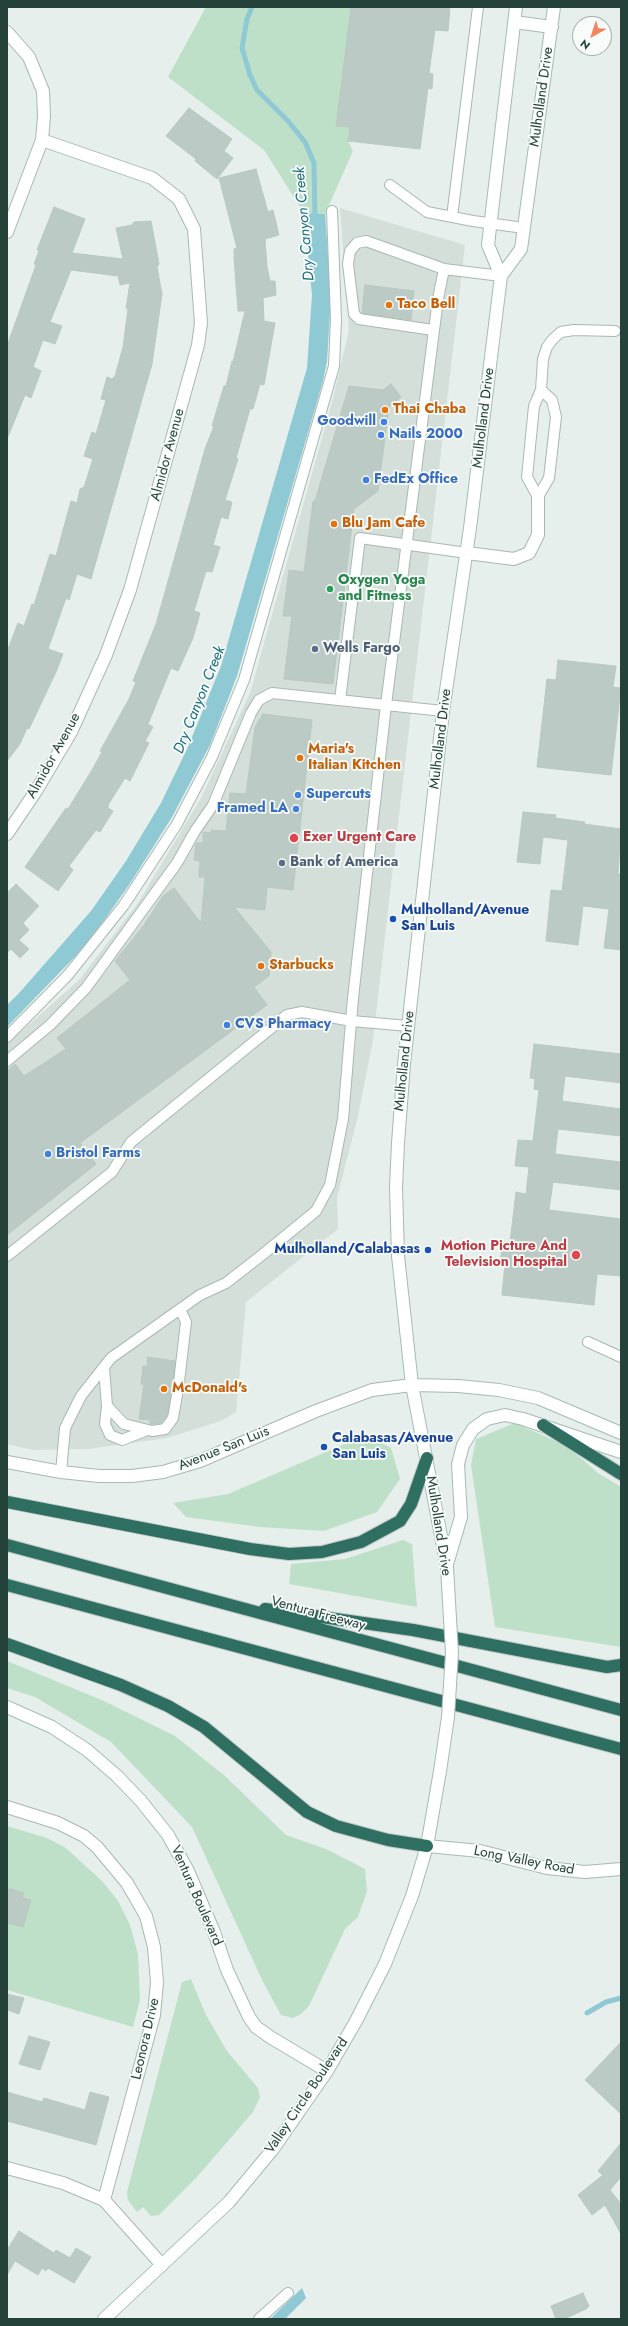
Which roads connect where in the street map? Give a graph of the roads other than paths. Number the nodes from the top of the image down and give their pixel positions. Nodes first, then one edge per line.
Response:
1 (478, 7) edge
2 (516, 7) edge
3 (554, 7) edge
4 (514, 22) junction
5 (552, 27) junction
6 (7, 32) edge
7 (42, 140) junction
8 (390, 186) dead end
9 (332, 211) dead end
10 (452, 217) junction
11 (490, 223) junction
12 (524, 228) junction
13 (7, 232) edge
14 (444, 269) junction
15 (502, 276) junction
16 (433, 330) junction
17 (615, 331) dead end
18 (541, 390) junction
19 (538, 496) junction
20 (407, 544) junction
21 (466, 553) junction
22 (340, 700) junction
23 (386, 705) junction
24 (443, 711) junction
25 (7, 834) edge
26 (352, 1021) junction
27 (408, 1026) junction
28 (7, 1037) edge
29 (7, 1062) edge
30 (7, 1256) edge
31 (180, 1309) junction
32 (588, 1342) dead end
33 (621, 1357) edge
34 (104, 1368) junction
35 (179, 1382) dead end
36 (412, 1386) junction
37 (177, 1395) dead end
38 (107, 1406) junction
39 (543, 1425) junction
40 (147, 1430) junction
41 (621, 1433) edge
42 (621, 1452) edge
43 (427, 1458) junction
44 (7, 1462) edge
45 (61, 1472) junction
46 (621, 1474) edge
47 (7, 1502) edge
48 (7, 1545) edge
49 (446, 1567) junction
50 (7, 1585) edge
51 (207, 1600) junction
52 (7, 1644) edge
53 (621, 1665) edge
54 (7, 1706) edge
55 (621, 1710) edge
56 (621, 1749) edge
57 (7, 1807) edge
58 (427, 1846) junction
59 (621, 1869) edge
60 (327, 2071) junction
61 (7, 2168) edge
62 (104, 2200) junction
63 (162, 2265) junction
64 (288, 2293) dead end
65 (104, 2319) edge
66 (259, 2319) edge

1 - 10 lane
2 - 4 main road
3 - 5 main road, Mulholland Drive
4 - 5 main road
4 - 11 main road
5 - 12 main road, Mulholland Drive
6 - 7 main road
7 - 13 main road
7 - 25 main road, Almidor Avenue
8 - 10 lane
9 - 28 lane
10 - 11 lane
11 - 12 lane
11 - 15 main road
12 - 15 main road, Mulholland Drive
14 - 15 lane
14 - 16 lane
14 - 16 lane
15 - 21 main road, Mulholland Drive
16 - 20 lane
17 - 18 lane
18 - 19 lane
18 - 19 lane
19 - 21 main road
20 - 21 lane
20 - 22 lane
20 - 23 lane
21 - 24 main road, Mulholland Drive
22 - 23 lane
22 - 29 lane
23 - 24 lane
23 - 26 lane
24 - 27 main road, Mulholland Drive
26 - 27 lane
26 - 30 lane
26 - 31 lane
27 - 36 main road, Mulholland Drive
31 - 34 lane
31 - 35 lane
32 - 33 lane
34 - 38 lane
34 - 45 lane
36 - 41 main road, Avenue San Luis
36 - 43 main road, Mulholland Drive
36 - 45 main road, Avenue San Luis
37 - 40 lane
38 - 40 lane
38 - 40 lane
39 - 42 main road
39 - 46 highway
39 - 49 main road
43 - 47 highway
43 - 49 main road, Mulholland Drive
44 - 45 main road, Avenue San Luis
48 - 51 highway, Ventura Freeway
49 - 58 main road, Mulholland Drive, bridge
50 - 56 highway
51 - 53 highway
51 - 55 highway, Ventura Freeway
52 - 58 highway
54 - 60 main road, Ventura Boulevard
57 - 62 main road, Leonora Drive
58 - 59 main road, Long Valley Road
58 - 60 main road, Valley Circle Boulevard
60 - 63 main road, Valley Circle Boulevard
61 - 62 main road
62 - 63 main road
63 - 65 main road, Valley Circle Boulevard
64 - 66 lane

